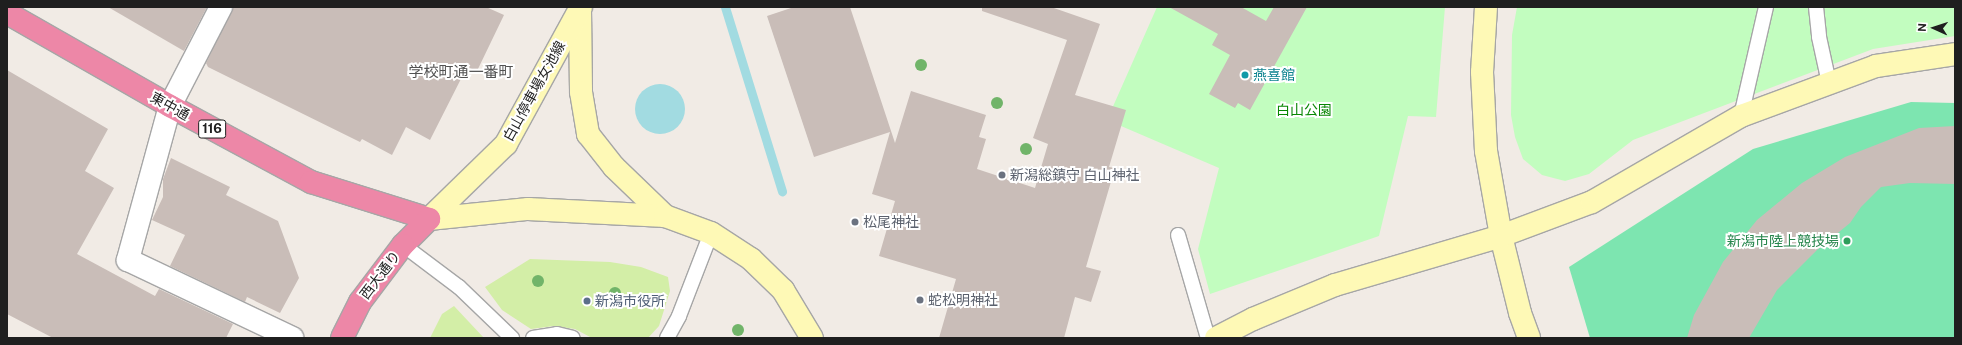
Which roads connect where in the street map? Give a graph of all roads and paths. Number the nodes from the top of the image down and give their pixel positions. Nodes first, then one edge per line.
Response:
1 (222, 7) edge
2 (580, 7) edge
3 (1486, 7) edge
4 (1766, 7) edge
5 (1816, 7) edge
6 (7, 13) edge
7 (1955, 54) edge
8 (1829, 83) junction
9 (170, 106) junction
10 (1741, 116) junction
11 (664, 216) junction
12 (429, 219) junction
13 (711, 233) junction
14 (1178, 235) dead end
15 (1502, 236) junction
16 (402, 245) junction
17 (292, 338) edge
18 (342, 338) edge
19 (512, 338) edge
20 (533, 338) edge
21 (573, 338) edge
22 (667, 338) edge
23 (812, 338) edge
24 (1208, 338) edge
25 (1216, 338) edge
26 (1529, 338) edge

1 - 9 street
2 - 11 street
2 - 12 street, 白山停車場女池線
3 - 15 street
4 - 10 lane
5 - 8 lane
6 - 9 highway, 東中通 / 116
7 - 8 street
8 - 10 street
9 - 12 highway, 東中通 / 116
9 - 17 street
10 - 15 street
11 - 12 street
11 - 13 street
12 - 16 highway, 西大通り
13 - 22 lane
13 - 23 street
14 - 24 lane
15 - 25 street
15 - 26 street
16 - 18 highway, 西大通り
16 - 19 lane
20 - 21 lane

